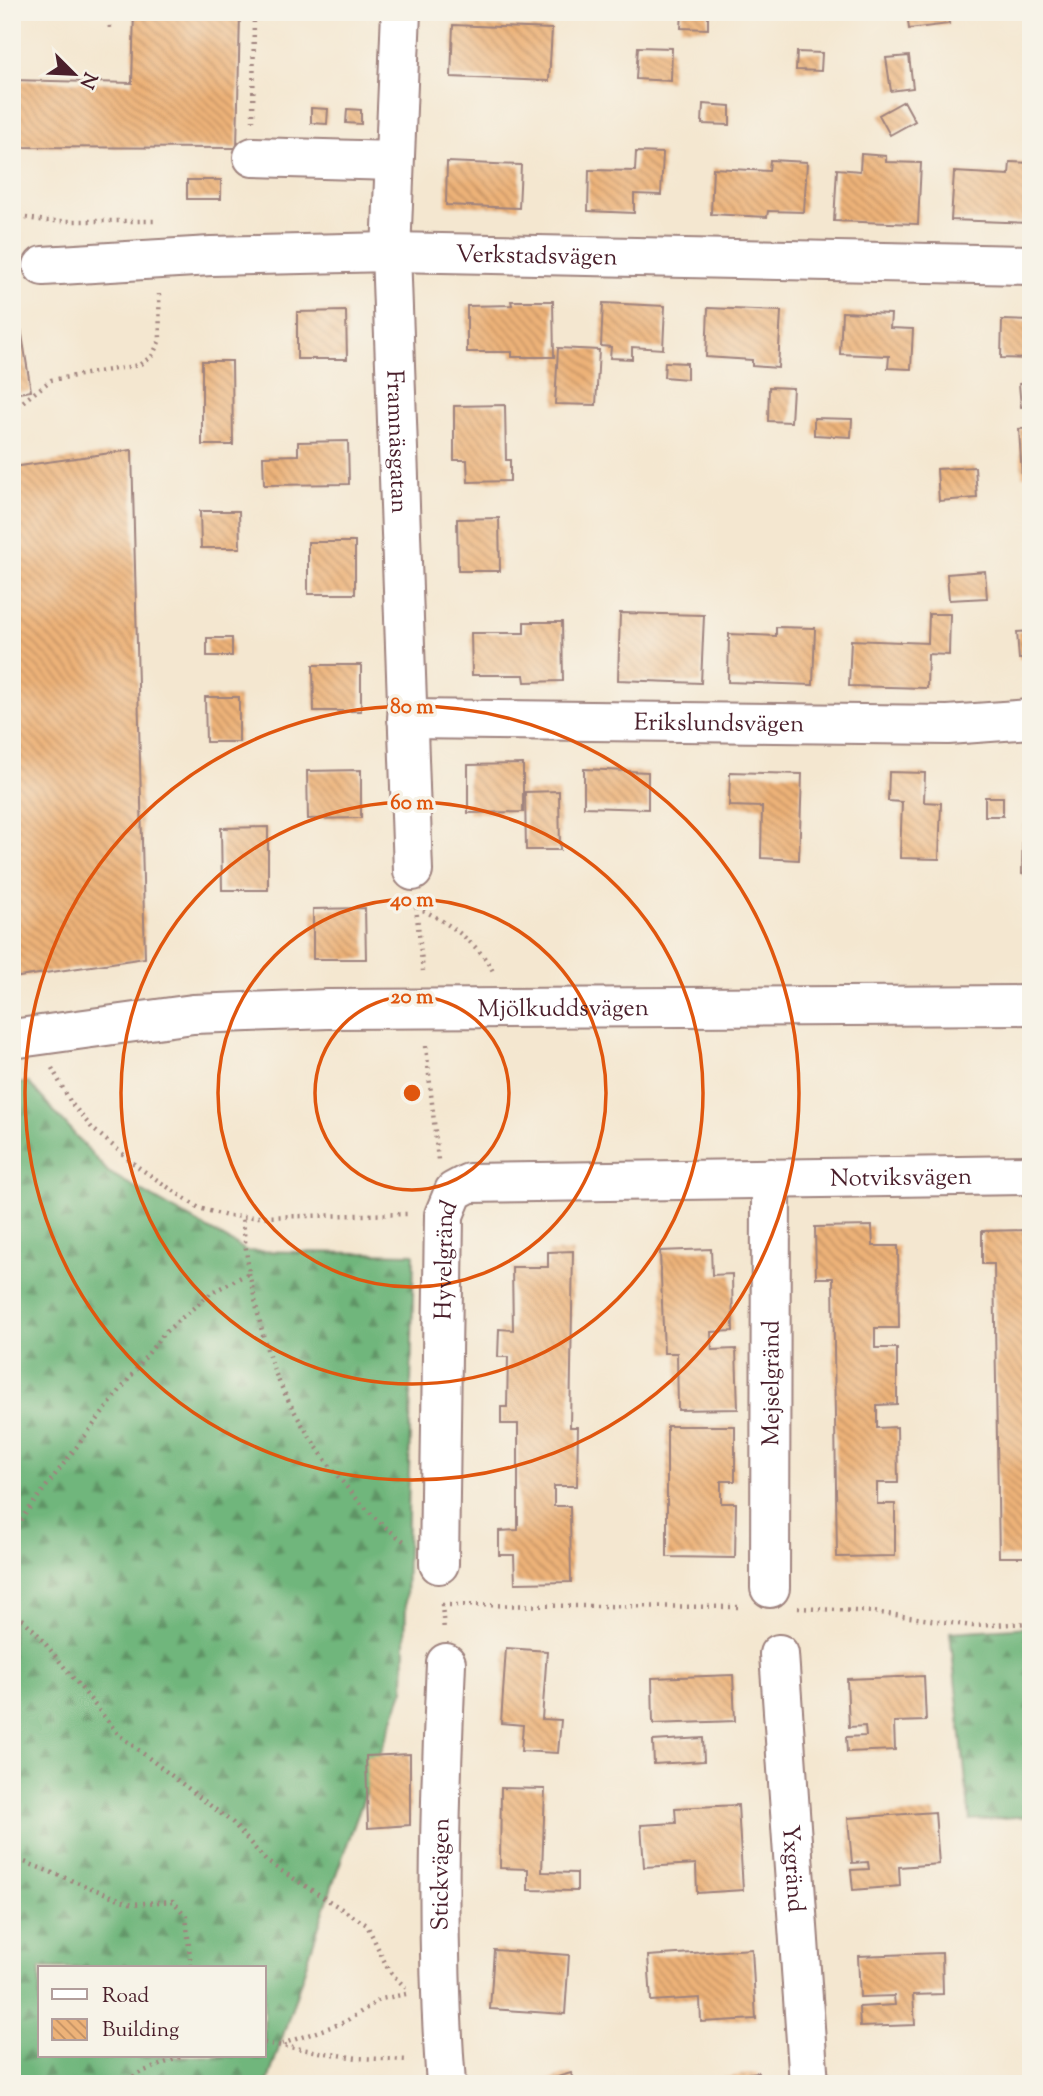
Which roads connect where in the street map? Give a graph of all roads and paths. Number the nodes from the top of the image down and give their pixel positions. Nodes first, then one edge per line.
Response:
1 (110, 12) edge
2 (254, 12) edge
3 (401, 12) edge
4 (110, 29) dead end
5 (253, 157) joint
6 (394, 161) junction
7 (12, 216) edge
8 (391, 252) junction
9 (159, 259) junction
10 (1031, 265) edge
11 (43, 266) dead end
12 (12, 411) edge
13 (407, 719) junction
14 (1031, 719) edge
15 (414, 889) junction
16 (422, 971) dead end
17 (496, 977) dead end
18 (1031, 1005) edge
19 (30, 1035) edge
20 (426, 1046) dead end
21 (438, 1163) dead end
22 (1031, 1175) edge
23 (771, 1178) junction
24 (444, 1215) junction
25 (242, 1217) junction
26 (248, 1273) junction
27 (12, 1531) edge
28 (439, 1564) junction
29 (767, 1601) junction
30 (442, 1605) junction
31 (12, 1609) edge
32 (1031, 1623) edge
33 (779, 1654) dead end
34 (446, 1663) joint
35 (12, 1857) edge
36 (191, 1966) edge
37 (266, 2043) edge
38 (280, 2044) junction
39 (178, 2058) edge
40 (445, 2072) edge
41 (121, 2084) edge
42 (809, 2084) edge

1 - 4 path
2 - 5 path
3 - 6 street, Framnäsgatan
5 - 6 street
6 - 8 street, Framnäsgatan
7 - 9 path
8 - 9 street, Verkstadsvägen
8 - 10 street, Verkstadsvägen
8 - 13 street, Framnäsgatan
9 - 11 street, Verkstadsvägen
9 - 12 path
13 - 14 street, Erikslundsvägen
13 - 15 street, Framnäsgatan
15 - 16 path
15 - 17 path
18 - 19 street, Mjölkuddsvägen
19 - 25 path
20 - 21 path
22 - 23 street, Notviksvägen
23 - 24 street, Hyvelgränd
23 - 29 street, Mejselgränd
24 - 25 path
24 - 28 street, Hyvelgränd
25 - 26 path
26 - 27 path
26 - 28 path
28 - 30 path
29 - 30 path
29 - 32 path
30 - 34 path
31 - 38 path
33 - 42 street, Yxgränd
34 - 40 street, Stickvägen
35 - 36 path
37 - 38 path
38 - 40 path
39 - 41 path

